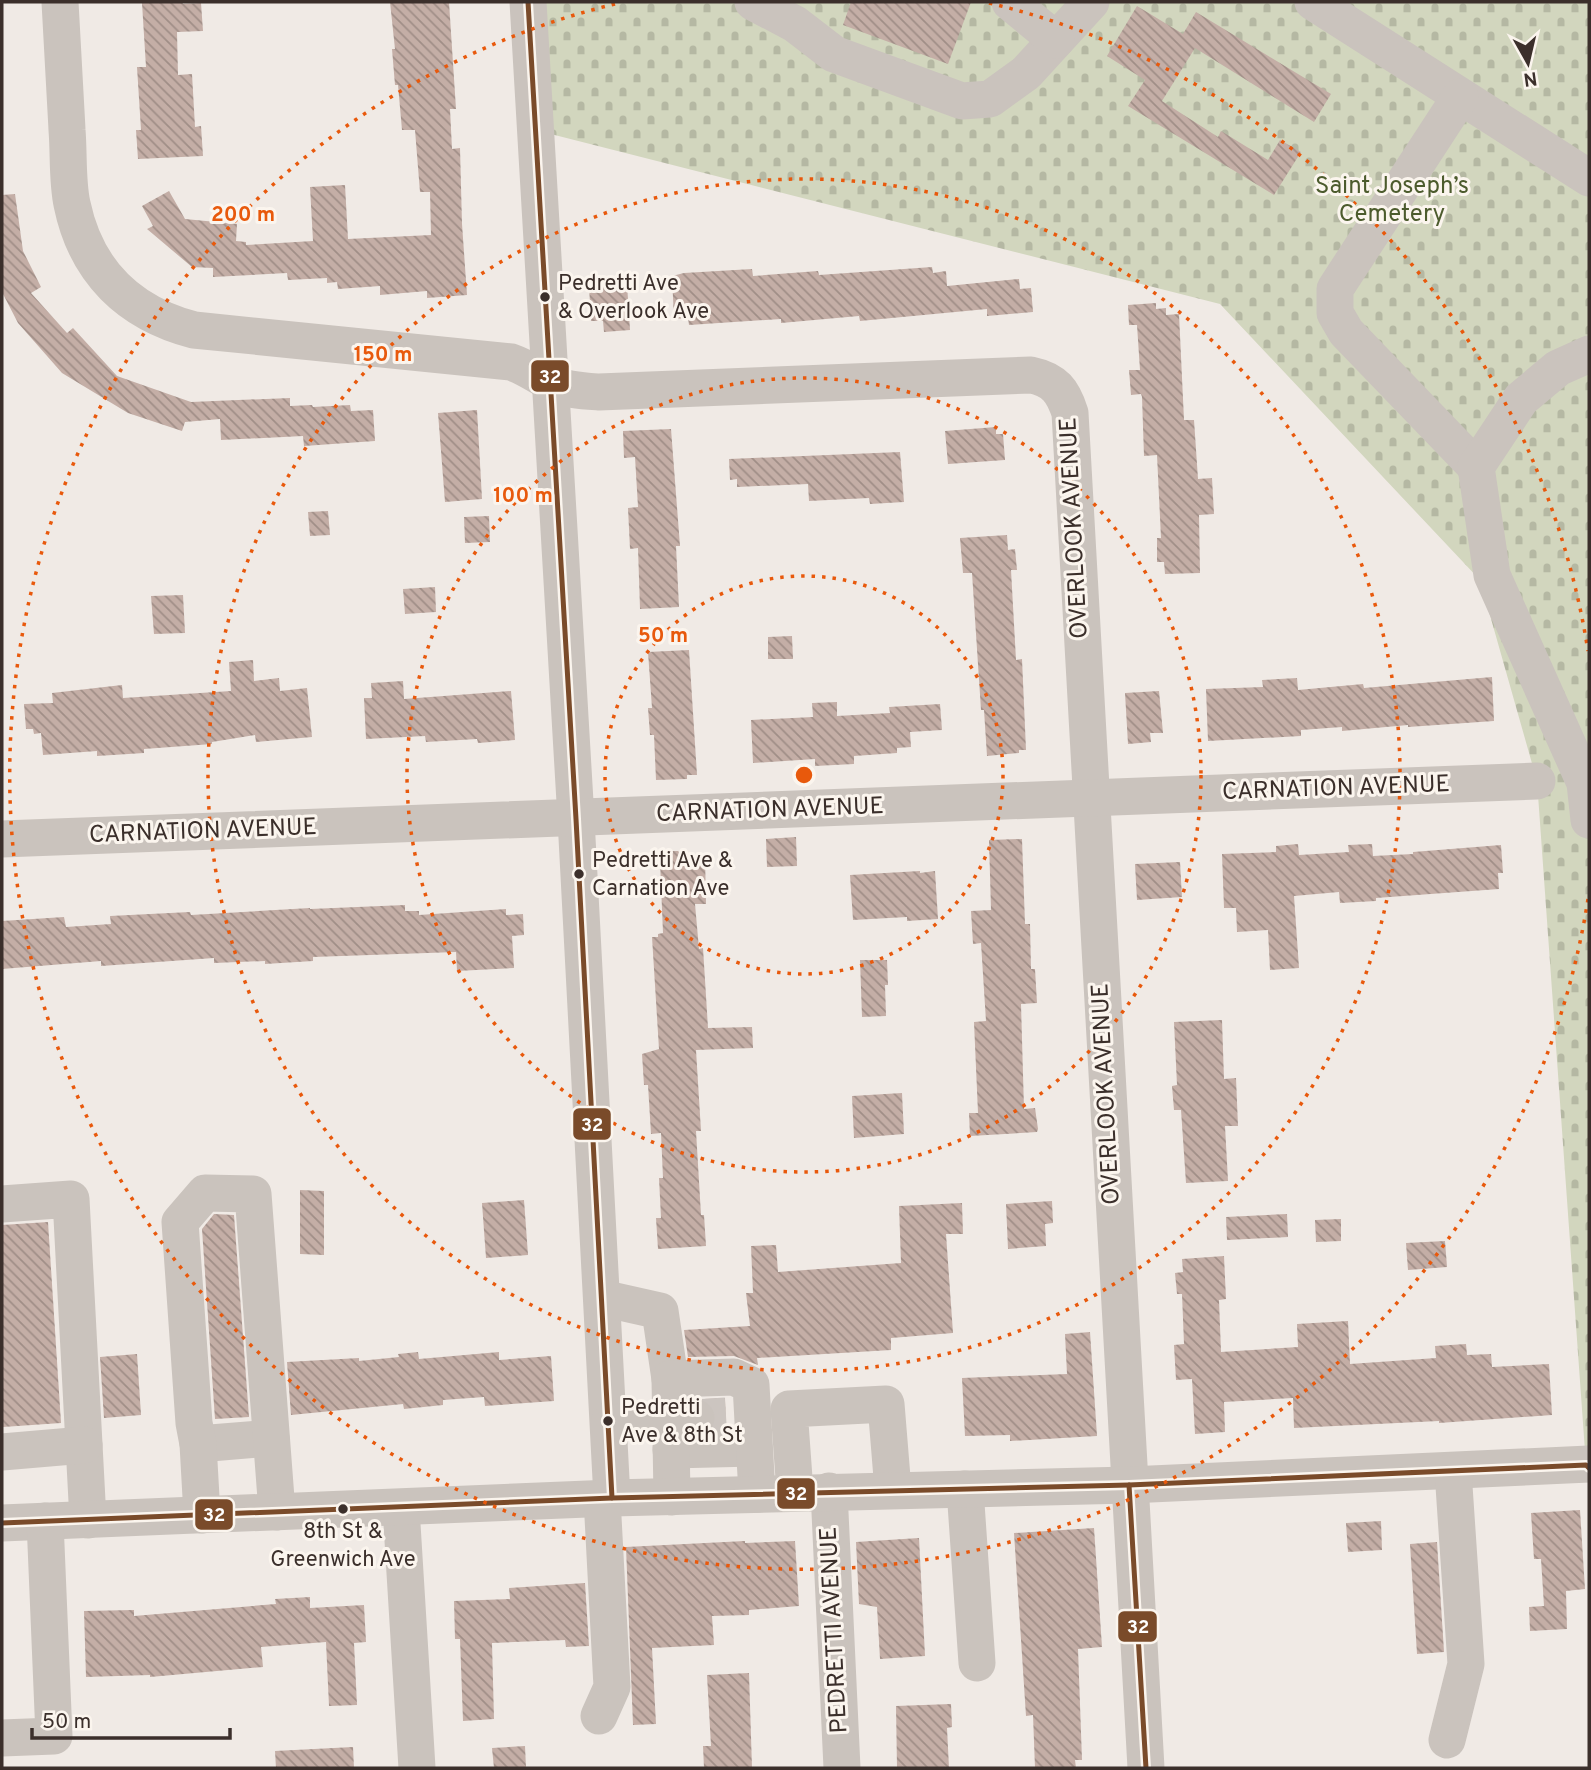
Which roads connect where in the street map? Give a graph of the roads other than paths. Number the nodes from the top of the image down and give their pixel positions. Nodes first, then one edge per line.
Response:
1 (60, 2) edge
2 (528, 2) edge
3 (753, 2) edge
4 (1010, 2) edge
5 (1091, 2) edge
6 (1313, 2) edge
7 (1056, 40) junction
8 (1460, 97) junction
9 (1589, 178) edge
10 (1589, 354) edge
11 (550, 382) junction
12 (1476, 467) junction
13 (1537, 781) dead end
14 (1090, 797) junction
15 (576, 819) junction
16 (1589, 820) edge
17 (2, 839) edge
18 (2, 1204) edge
19 (602, 1298) junction
20 (670, 1379) junction
21 (608, 1423) junction
22 (712, 1428) junction
23 (271, 1438) junction
24 (198, 1444) junction
25 (84, 1445) junction
26 (2, 1452) edge
27 (1588, 1466) edge
28 (1453, 1471) junction
29 (1129, 1485) junction
30 (965, 1489) junction
31 (892, 1490) junction
32 (812, 1492) junction
33 (757, 1493) junction
34 (672, 1497) junction
35 (607, 1498) junction
36 (401, 1508) junction
37 (277, 1512) junction
38 (202, 1516) junction
39 (88, 1520) junction
40 (46, 1521) junction
41 (2, 1523) edge
42 (977, 1663) dead end
43 (599, 1716) dead end
44 (2, 1738) edge
45 (1447, 1740) dead end
46 (417, 1768) edge
47 (842, 1768) edge
48 (1146, 1768) edge

1 - 11 street, OVERLOOK AVENUE
2 - 11 street
3 - 7 street
4 - 7 street
5 - 7 street
6 - 8 street
8 - 9 street
8 - 12 street
10 - 12 street
11 - 14 street, OVERLOOK AVENUE
11 - 15 street
12 - 16 street
13 - 14 street, CARNATION AVENUE
14 - 15 street, CARNATION AVENUE
14 - 29 street, OVERLOOK AVENUE
15 - 17 street, CARNATION AVENUE
15 - 19 street
18 - 25 street
19 - 20 street
19 - 21 street
20 - 22 street
20 - 22 street
21 - 22 street
21 - 35 street
22 - 33 street
22 - 34 street
23 - 24 street
23 - 24 street
23 - 37 street
24 - 38 street
25 - 26 street
25 - 39 street
27 - 28 street
28 - 29 street
28 - 45 street
29 - 30 street
29 - 48 street, OVERLOOK AVENUE
30 - 31 street
30 - 42 street
31 - 32 street
31 - 32 street, PEDRETTI AVENUE
32 - 33 street
32 - 47 street, PEDRETTI AVENUE
33 - 34 street
34 - 35 street
35 - 36 street
35 - 43 street
36 - 37 street
36 - 46 street
37 - 38 street
38 - 39 street
39 - 40 street
40 - 41 street
40 - 44 street

